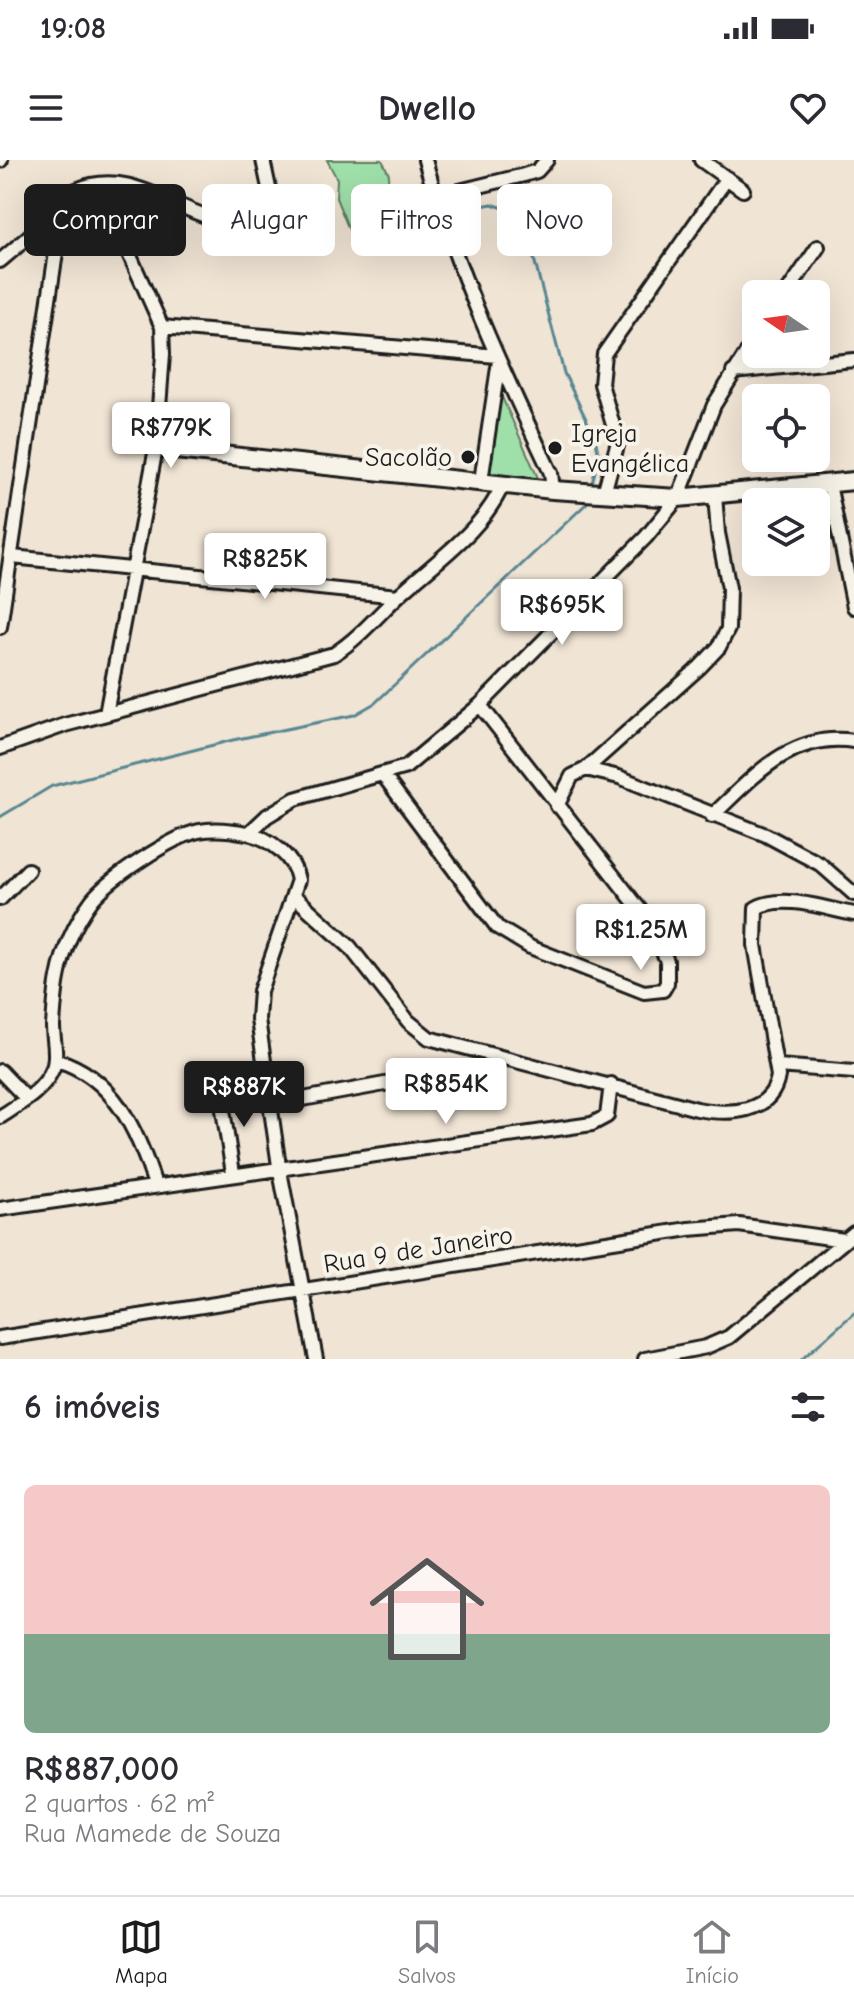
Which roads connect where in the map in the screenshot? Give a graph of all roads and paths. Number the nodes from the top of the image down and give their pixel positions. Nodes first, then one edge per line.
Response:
1 (263, 160) edge
2 (425, 160) edge
3 (547, 160) edge
4 (701, 160) edge
5 (727, 178) junction
6 (434, 184) edge
7 (481, 186) edge
8 (743, 190) dead end
9 (186, 208) edge
10 (24, 240) edge
11 (818, 247) dead end
12 (56, 256) edge
13 (130, 256) edge
14 (460, 256) edge
15 (0, 261) edge
16 (796, 280) edge
17 (162, 327) junction
18 (498, 358) junction
19 (742, 359) edge
20 (854, 360) edge
21 (733, 372) junction
22 (156, 448) junction
23 (481, 481) junction
24 (854, 481) edge
25 (503, 484) junction
26 (829, 484) junction
27 (553, 490) junction
28 (604, 493) junction
29 (715, 495) junction
30 (678, 498) junction
31 (12, 557) junction
32 (134, 571) junction
33 (850, 573) edge
34 (398, 596) junction
35 (854, 607) edge
36 (0, 627) edge
37 (480, 705) junction
38 (106, 714) junction
39 (854, 741) edge
40 (0, 748) edge
41 (586, 769) junction
42 (383, 775) junction
43 (557, 806) junction
44 (712, 816) junction
45 (249, 833) junction
46 (28, 870) dead end
47 (854, 894) edge
48 (294, 896) junction
49 (0, 899) edge
50 (854, 914) edge
51 (56, 1060) junction
52 (778, 1066) junction
53 (0, 1071) edge
54 (854, 1072) edge
55 (412, 1079) dead end
56 (611, 1084) junction
57 (220, 1091) dead end
58 (27, 1099) junction
59 (270, 1105) junction
60 (0, 1117) edge
61 (279, 1166) junction
62 (233, 1173) junction
63 (155, 1185) junction
64 (0, 1209) edge
65 (849, 1237) edge
66 (305, 1289) junction
67 (0, 1338) edge
68 (316, 1359) edge
69 (645, 1359) edge

1 - 9 street
2 - 6 street
3 - 7 street
4 - 5 street
5 - 8 street
5 - 28 street
10 - 15 street
11 - 16 street
12 - 31 street
13 - 17 street
14 - 18 street
17 - 18 street
17 - 22 street
18 - 23 street
18 - 27 street
19 - 21 street
20 - 21 street
21 - 30 street
22 - 23 street
22 - 32 street
23 - 25 street
24 - 26 street
25 - 27 street
25 - 34 street
26 - 29 street
26 - 33 street
27 - 28 street
28 - 30 street
29 - 30 street
29 - 41 street
30 - 37 street
31 - 32 street
31 - 36 street
32 - 34 street
32 - 38 street
33 - 35 street
34 - 38 street
37 - 42 street
37 - 43 street
38 - 40 street
39 - 44 street
41 - 43 street
41 - 44 street
42 - 43 street
42 - 45 street
44 - 47 street
45 - 48 street
45 - 51 street
46 - 49 street
48 - 56 street
48 - 59 street
50 - 52 street
51 - 58 street
51 - 63 street
52 - 54 street
52 - 56 street
53 - 58 street
55 - 59 street
56 - 61 street
57 - 62 street
58 - 60 street
59 - 61 street
61 - 62 street
61 - 66 street
62 - 63 street
63 - 64 street
65 - 66 street, Rua 9 de Janeiro
65 - 69 street
66 - 67 street, Rua 9 de Janeiro
66 - 68 street

